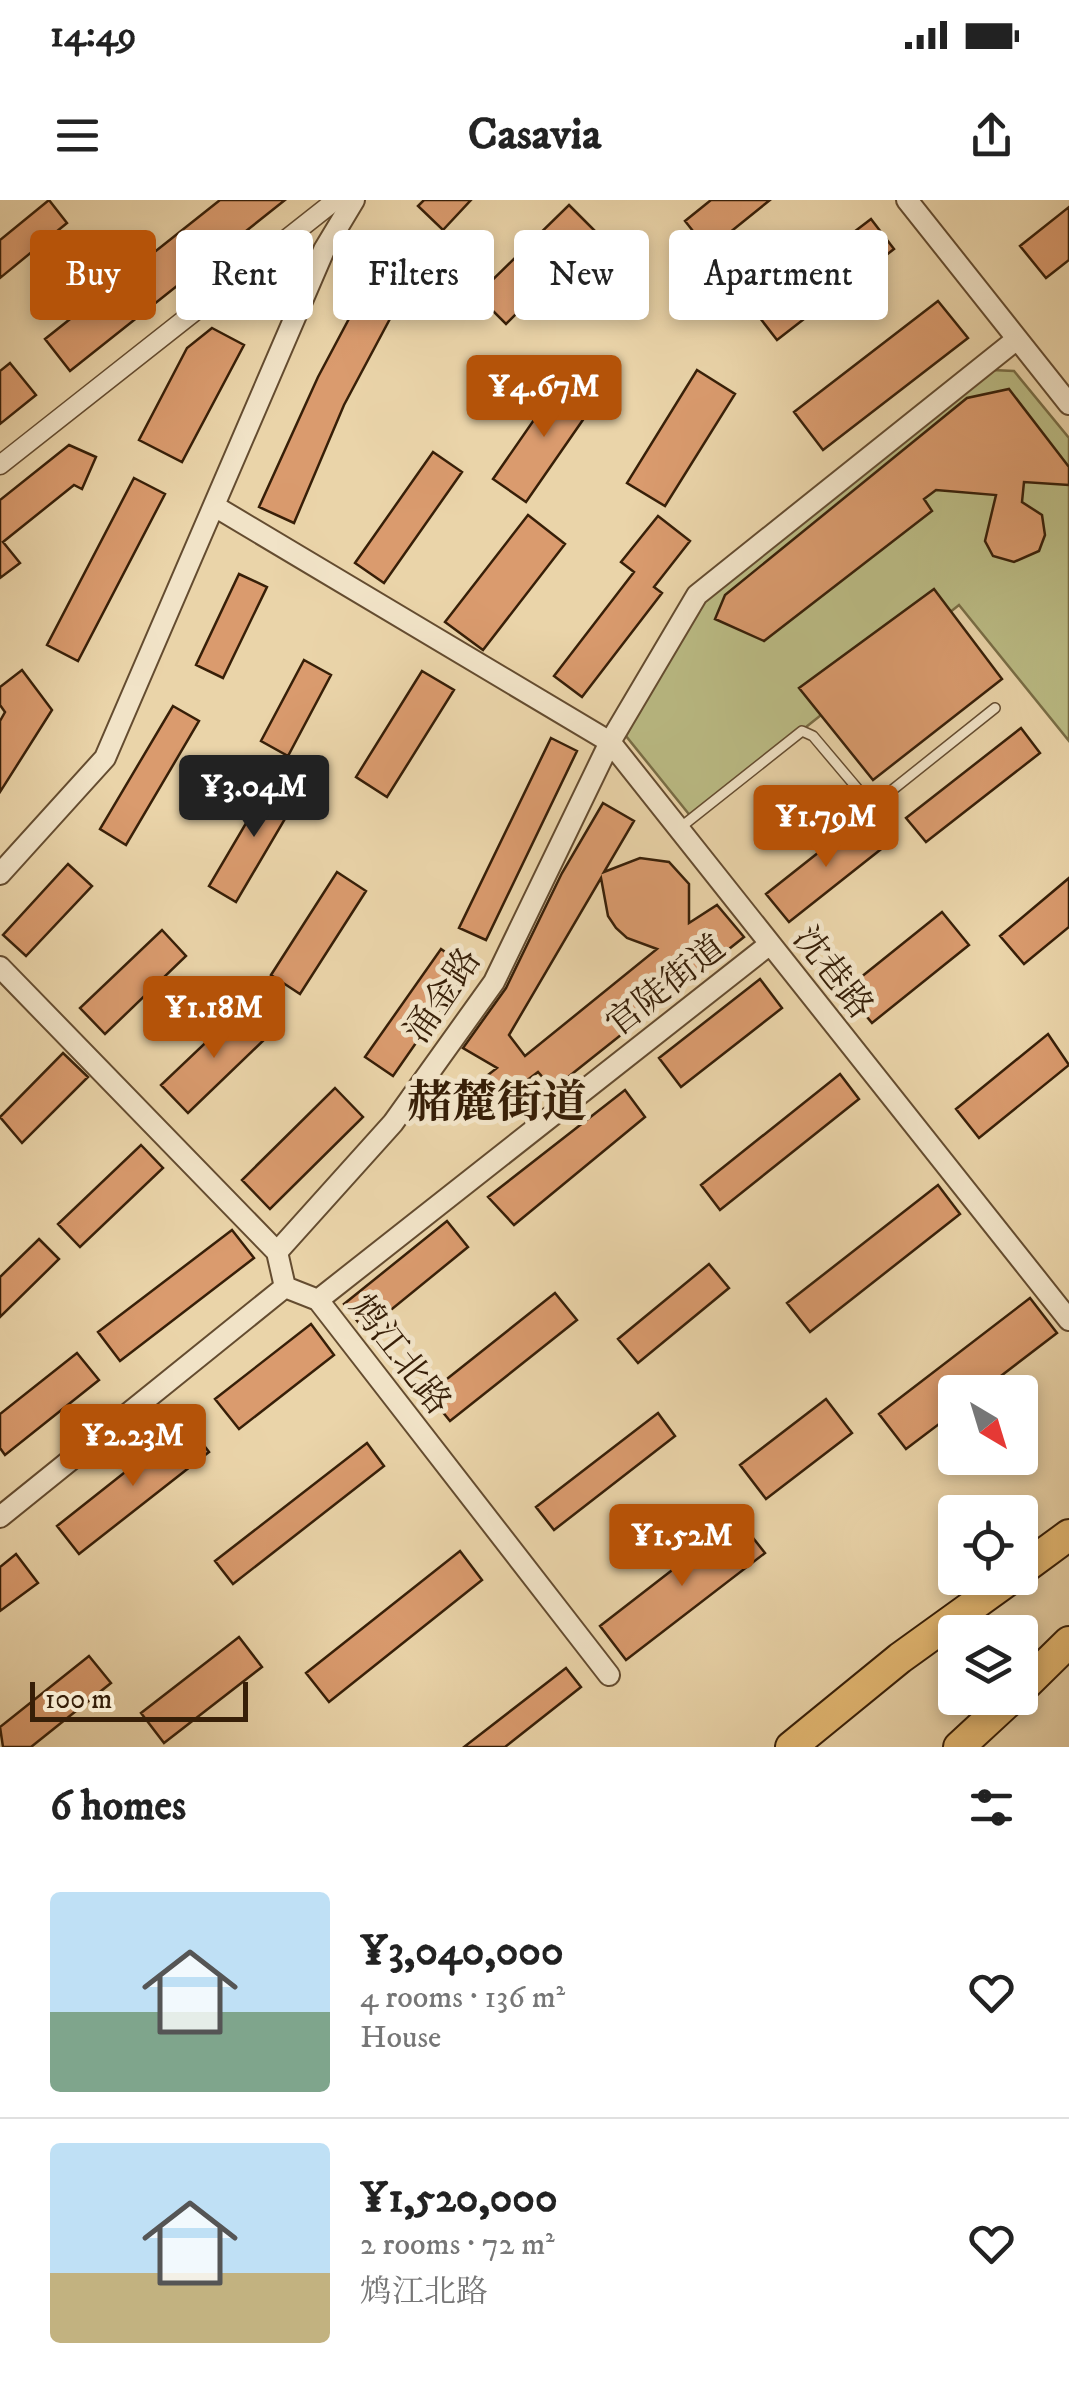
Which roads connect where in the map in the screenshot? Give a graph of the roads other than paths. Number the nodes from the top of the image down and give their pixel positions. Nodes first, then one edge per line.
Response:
1 (336, 200) edge
2 (354, 200) edge
3 (907, 200) edge
4 (1017, 339) junction
5 (1069, 404) edge
6 (0, 466) edge
7 (216, 507) junction
8 (996, 708) dead end
9 (610, 742) junction
10 (679, 829) junction
11 (0, 874) edge
12 (770, 944) junction
13 (0, 967) edge
14 (277, 1252) junction
15 (285, 1287) junction
16 (318, 1300) junction
17 (1069, 1320) edge
18 (0, 1516) edge
19 (1069, 1536) edge
20 (1038, 1558) edge
21 (987, 1595) edge
22 (1069, 1642) edge
23 (1038, 1672) edge
24 (609, 1675) dead end
25 (994, 1715) edge
26 (791, 1747) edge
27 (959, 1747) edge

1 - 6 street
2 - 7 street
3 - 4 street
4 - 5 street
4 - 9 street, 涌金路
7 - 9 street, 沈巷路
7 - 11 street
8 - 10 lane
9 - 10 street, 沈巷路
9 - 14 street, 涌金路
10 - 12 street, 沈巷路
12 - 16 street, 官陡街道
12 - 17 street, 沈巷路
13 - 14 street
14 - 15 street
15 - 16 street, 鸩江北路
15 - 18 street
16 - 24 street, 鸩江北路
19 - 20 highway
21 - 26 highway
22 - 23 highway
25 - 27 highway

